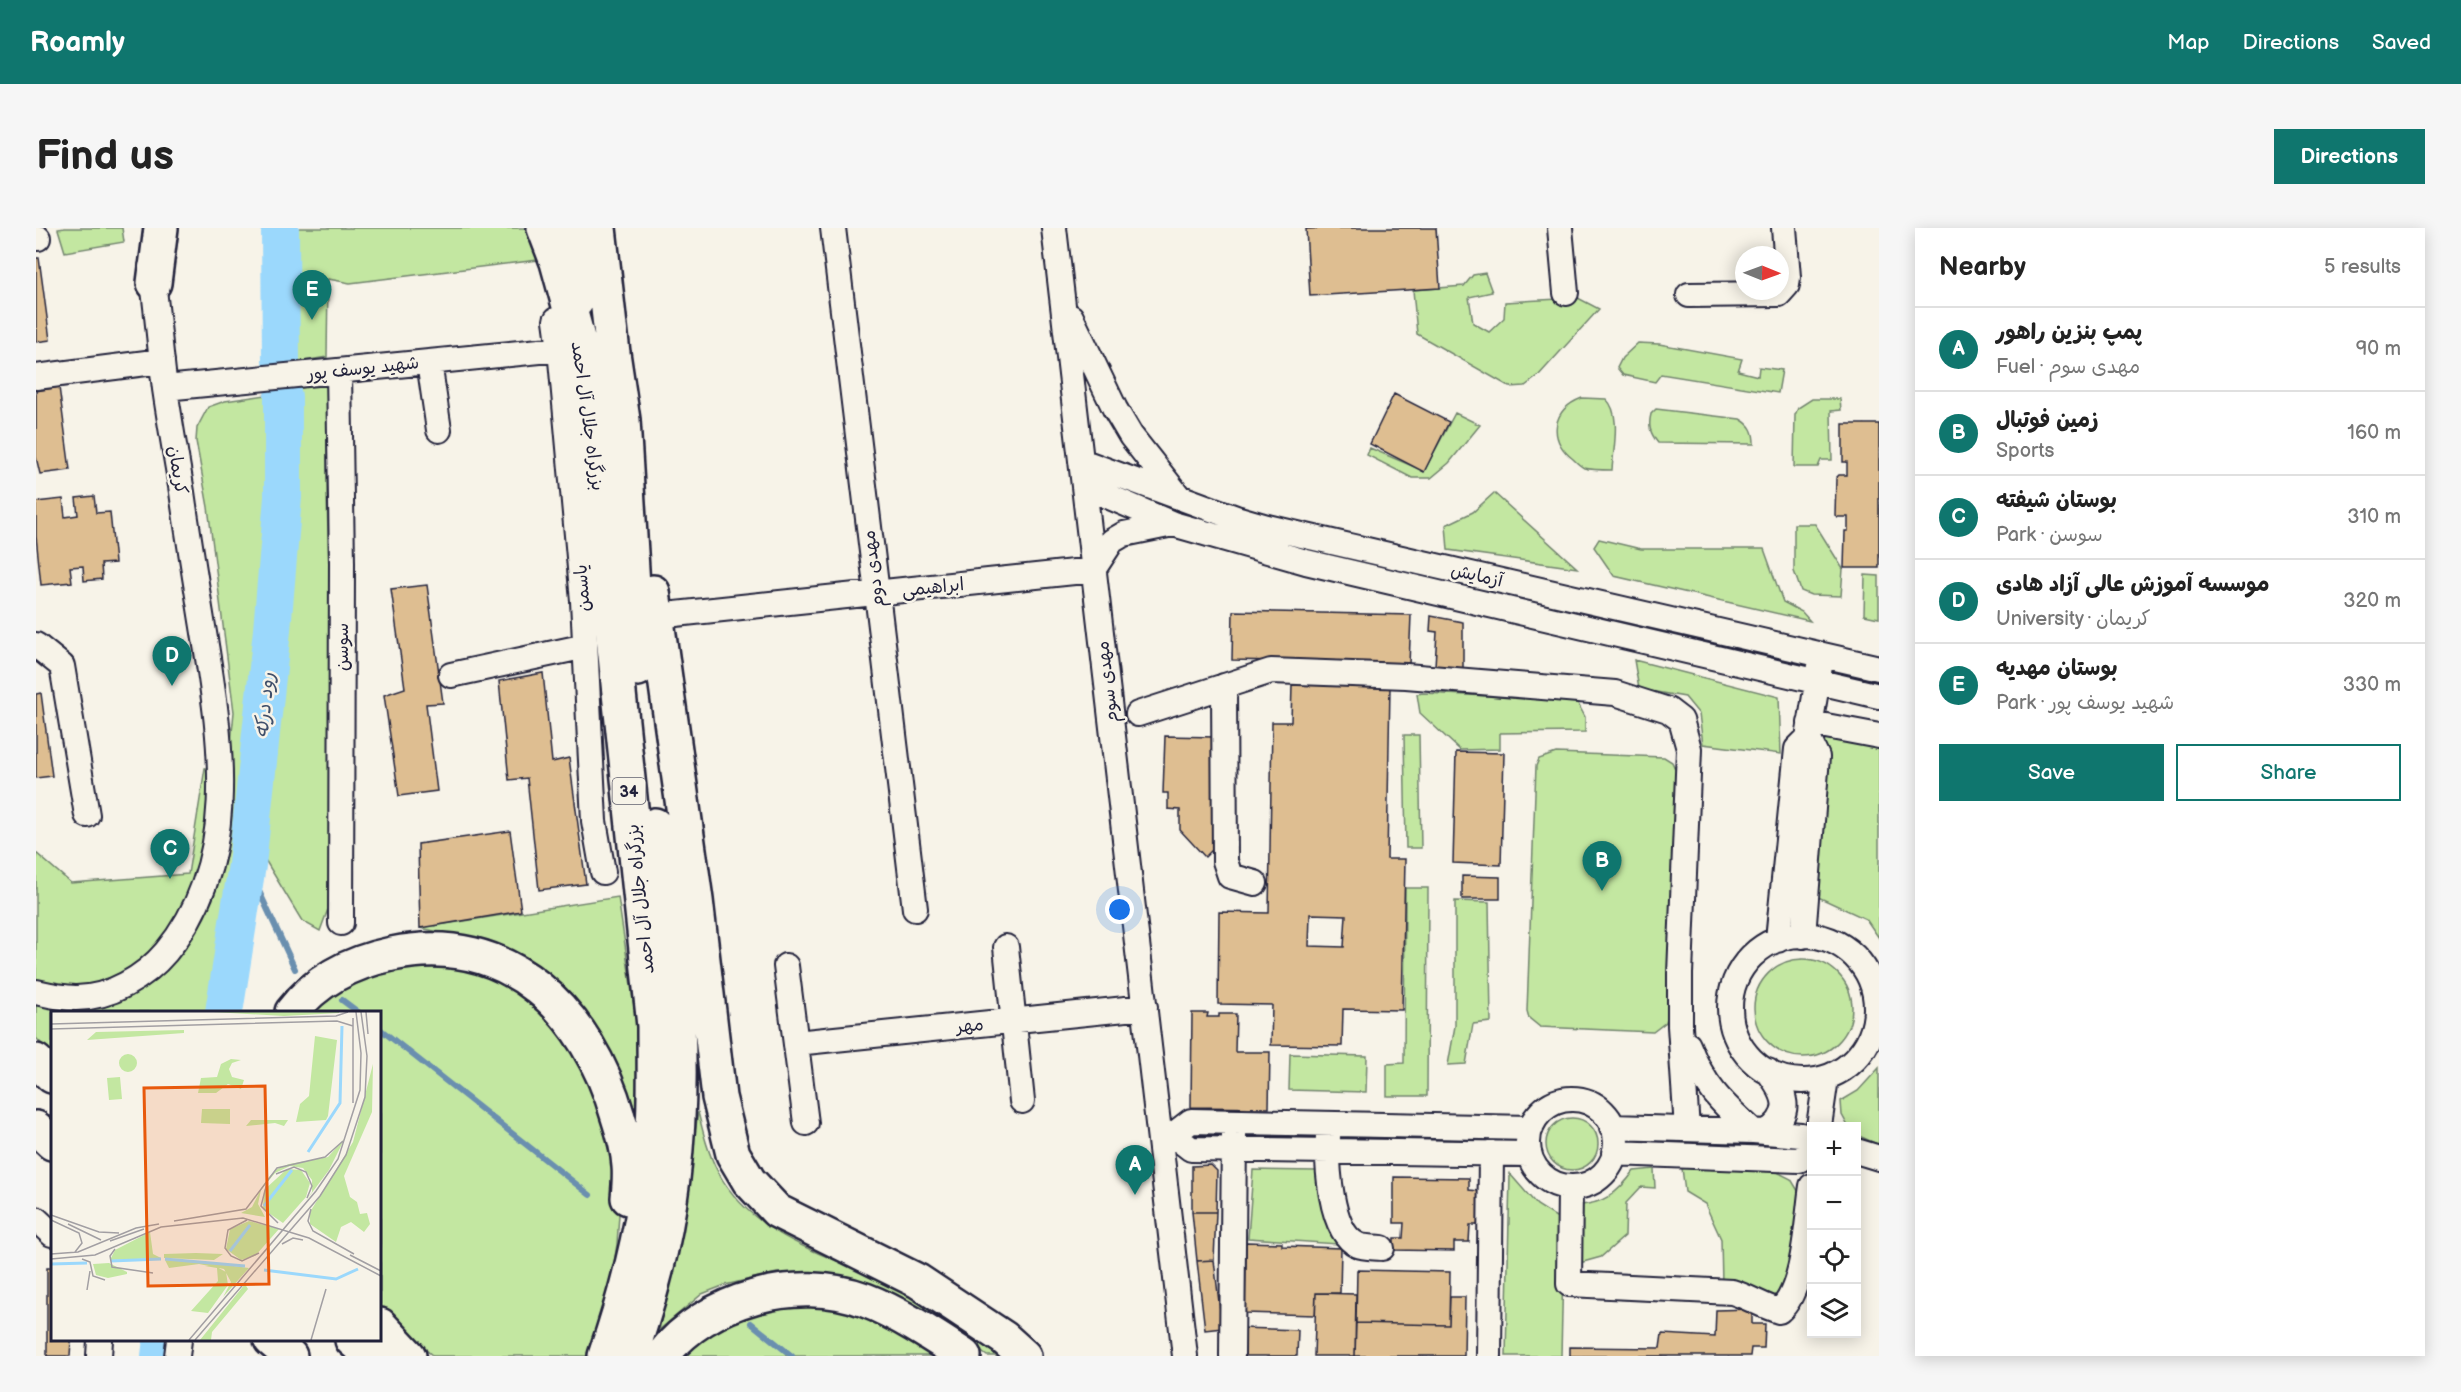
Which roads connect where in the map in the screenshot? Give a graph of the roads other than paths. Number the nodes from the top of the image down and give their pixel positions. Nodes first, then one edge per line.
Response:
1 (146, 228) edge
2 (161, 228) edge
3 (544, 228) edge
4 (568, 228) edge
5 (599, 228) edge
6 (832, 228) edge
7 (1054, 228) edge
8 (1560, 228) edge
9 (1784, 228) edge
10 (154, 283) junction
11 (1566, 294) dead end
12 (1689, 295) dead end
13 (1063, 300) junction
14 (568, 348) junction
15 (162, 361) junction
16 (429, 362) junction
17 (339, 370) junction
18 (36, 377) edge
19 (165, 388) junction
20 (623, 420) junction
21 (439, 430) dead end
22 (1081, 461) junction
23 (1084, 486) junction
24 (1181, 498) junction
25 (1173, 524) junction
26 (1094, 570) junction
27 (875, 593) junction
28 (666, 615) dead end
29 (36, 645) edge
30 (577, 648) dead end
31 (1823, 655) junction
32 (1879, 668) edge
33 (451, 675) dead end
34 (1816, 682) junction
35 (1224, 686) junction
36 (1879, 696) edge
37 (1138, 714) dead end
38 (1809, 730) junction
39 (1879, 736) edge
40 (87, 815) dead end
41 (1798, 856) junction
42 (603, 872) dead end
43 (1255, 883) dead end
44 (915, 909) dead end
45 (341, 923) dead end
46 (1803, 936) junction
47 (1778, 940) junction
48 (1006, 946) dead end
49 (786, 966) dead end
50 (36, 992) edge
51 (1144, 1006) junction
52 (293, 1011) edge
53 (1014, 1020) junction
54 (1680, 1026) junction
55 (796, 1043) junction
56 (36, 1061) edge
57 (1768, 1071) junction
58 (51, 1075) edge
59 (1826, 1078) junction
60 (1022, 1101) dead end
61 (1234, 1122) junction
62 (1820, 1122) edge
63 (807, 1123) dead end
64 (1328, 1124) junction
65 (1612, 1127) junction
66 (36, 1128) edge
67 (1531, 1128) junction
68 (1688, 1129) junction
69 (1760, 1131) junction
70 (1166, 1135) junction
71 (1807, 1139) edge
72 (51, 1142) edge
73 (1234, 1150) junction
74 (1327, 1151) junction
75 (1861, 1151) edge
76 (1491, 1153) junction
77 (1614, 1153) junction
78 (1529, 1154) junction
79 (1807, 1155) edge
80 (1879, 1158) edge
81 (1570, 1187) junction
82 (36, 1219) edge
83 (1807, 1224) edge
84 (51, 1233) edge
85 (1382, 1248) dead end
86 (381, 1326) edge
87 (100, 1341) edge
88 (179, 1341) edge
89 (272, 1341) edge
90 (353, 1341) edge
91 (99, 1356) edge
92 (177, 1356) edge
93 (290, 1356) edge
94 (371, 1356) edge
95 (409, 1356) edge
96 (604, 1356) edge
97 (631, 1356) edge
98 (662, 1356) edge
99 (964, 1356) edge
100 (1024, 1356) edge
101 (1185, 1356) edge
102 (1232, 1356) edge
103 (1489, 1356) edge

1 - 10 street, کریمان
2 - 10 highway
3 - 14 highway, بزرگراه جلال آل احمد / 34
4 - 14 main road
5 - 20 highway, بزرگراه جلال آل احمد / 34
6 - 27 street, مهدی دوم
7 - 13 street, مهدی سوم
8 - 11 street
9 - 12 street
10 - 15 street, کریمان
13 - 22 street, مهدی سوم
13 - 24 street
14 - 16 street, شهید یوسف پور
14 - 42 street, یاسمن
14 - 96 highway, بزرگراه جلال آل احمد / 34
15 - 18 street
15 - 19 street, کریمان
16 - 17 street, شهید یوسف پور
16 - 21 street
17 - 19 street, شهید یوسف پور
17 - 45 street, سوسن
19 - 50 street, کریمان
20 - 97 highway, بزرگراه جلال آل احمد / 34
20 - 100 highway
22 - 23 street, مهدی سوم
22 - 24 street, آزمایش
23 - 25 street, آزمایش
23 - 26 street, مهدی سوم
24 - 31 street, آزمایش
25 - 26 street
25 - 34 street, آزمایش
26 - 27 street, ابراهیمی
26 - 51 street, مهدی سوم
27 - 28 street, ابراهیمی
27 - 44 street, مهدی دوم
29 - 40 street
30 - 33 street
31 - 32 street, آزمایش
31 - 34 street
34 - 36 street, آزمایش
34 - 38 street
35 - 37 street
35 - 43 street
35 - 54 street
38 - 39 street
38 - 41 street
41 - 46 street
41 - 47 street
46 - 47 street
46 - 59 street
47 - 57 street
48 - 53 street
49 - 55 street
51 - 53 street, مهر
51 - 70 street, مهدی سوم
52 - 96 highway
53 - 55 street, مهر
53 - 60 street
54 - 68 street
54 - 69 street
55 - 63 street
56 - 58 highway
57 - 59 street
57 - 69 street
59 - 62 street
61 - 64 street
61 - 70 street
61 - 73 street
64 - 67 street
64 - 74 street
65 - 67 street
65 - 68 street
65 - 77 street
66 - 72 highway
67 - 78 street
68 - 69 street
69 - 71 street
70 - 73 street
70 - 101 street, مهدی سوم
73 - 74 street
73 - 102 street
74 - 76 street
74 - 85 street
75 - 80 street
76 - 78 street
76 - 103 street
77 - 79 street
77 - 81 street
78 - 81 street
81 - 83 street
82 - 84 street
86 - 95 highway
87 - 91 street
88 - 92 street
89 - 93 highway
90 - 94 highway
98 - 99 highway

